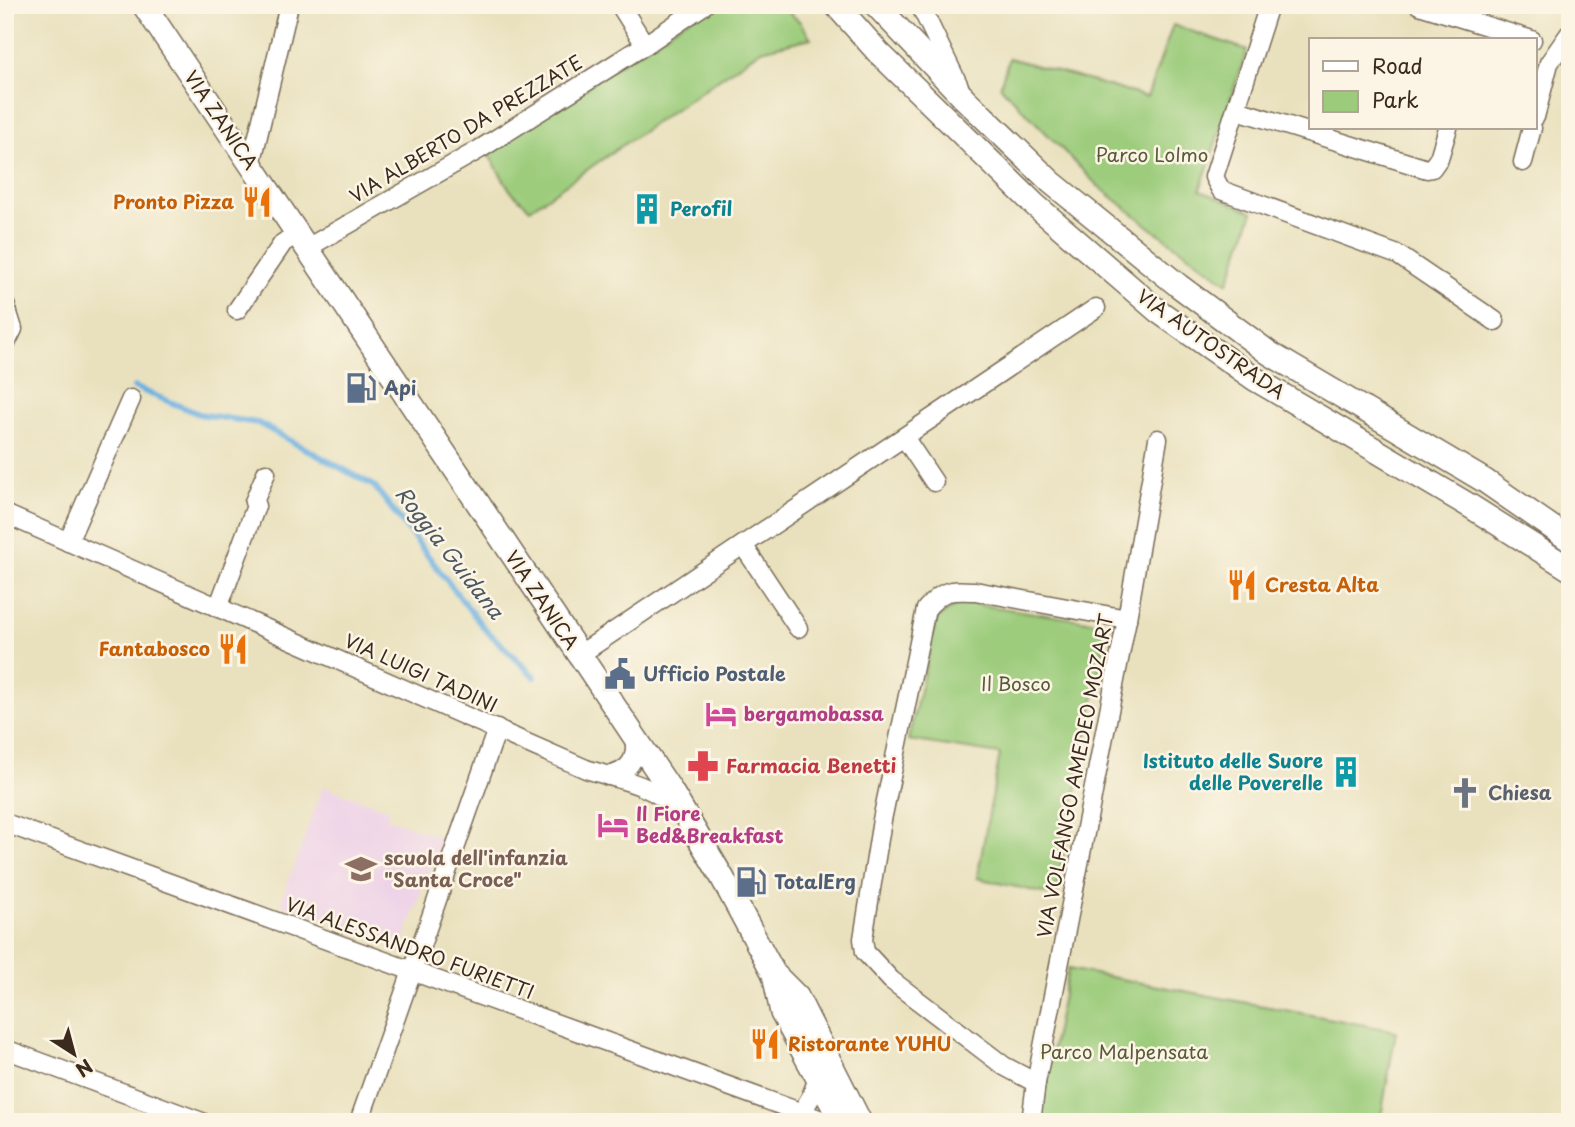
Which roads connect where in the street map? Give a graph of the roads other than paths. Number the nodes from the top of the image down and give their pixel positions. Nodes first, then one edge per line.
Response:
1 (144, 5) edge
2 (289, 5) edge
3 (620, 5) edge
4 (704, 5) edge
5 (836, 5) edge
6 (876, 5) edge
7 (919, 5) edge
8 (1269, 5) edge
9 (1419, 5) edge
10 (1479, 33) edge
11 (1570, 33) edge
12 (1513, 38) edge
13 (1536, 42) edge
14 (645, 45) junction
15 (1565, 50) edge
16 (965, 99) junction
17 (1237, 110) junction
18 (1536, 113) edge
19 (1447, 130) edge
20 (1531, 130) edge
21 (1522, 162) dead end
22 (251, 165) junction
23 (302, 241) junction
24 (5, 304) edge
25 (1097, 308) dead end
26 (237, 310) dead end
27 (1495, 321) dead end
28 (5, 345) edge
29 (131, 399) dead end
30 (904, 437) junction
31 (1158, 439) dead end
32 (266, 473) dead end
33 (934, 482) dead end
34 (5, 514) edge
35 (1570, 540) edge
36 (68, 542) junction
37 (743, 545) junction
38 (1570, 569) edge
39 (218, 608) junction
40 (1127, 619) junction
41 (798, 628) dead end
42 (579, 655) junction
43 (497, 729) junction
44 (634, 737) junction
45 (608, 776) junction
46 (688, 820) junction
47 (5, 823) edge
48 (412, 971) junction
49 (774, 974) junction
50 (5, 1049) edge
51 (818, 1078) junction
52 (1036, 1083) junction
53 (802, 1112) junction
54 (835, 1113) edge
55 (202, 1122) edge
56 (359, 1122) edge
57 (860, 1122) edge
58 (1031, 1122) edge

1 - 22 main road, VIA ZANICA
2 - 22 street
3 - 14 street
4 - 14 street, VIA ALBERTO DA PREZZATE
5 - 38 main road, VIA AUTOSTRADA
6 - 16 main road, VIA AUTOSTRADA
7 - 16 street, VIA AUTOSTRADA
8 - 17 street
9 - 10 street
10 - 12 street
11 - 15 street
13 - 15 street
14 - 23 street, VIA ALBERTO DA PREZZATE
15 - 18 street
16 - 35 main road, VIA AUTOSTRADA
17 - 19 street
17 - 27 street
20 - 21 street
22 - 23 main road, VIA ZANICA
23 - 26 street
23 - 42 main road, VIA ZANICA
24 - 28 street
25 - 30 street
29 - 36 street
30 - 33 street
30 - 37 street
31 - 40 street, VIA VOLFANGO AMEDEO MOZART
32 - 39 street
34 - 36 street, VIA LUIGI TADINI
36 - 39 street, VIA LUIGI TADINI
37 - 41 street
37 - 42 street
39 - 43 street, VIA LUIGI TADINI
40 - 52 street, VIA VOLFANGO AMEDEO MOZART
40 - 52 street
42 - 44 main road, VIA ZANICA
43 - 45 street, VIA LUIGI TADINI
43 - 48 street
44 - 45 street
44 - 46 main road, VIA ZANICA
45 - 46 street, VIA LUIGI TADINI
46 - 49 main road, VIA ZANICA
47 - 48 street, VIA ALESSANDRO FURIETTI
48 - 53 street, VIA ALESSANDRO FURIETTI
48 - 56 street
49 - 51 main road, VIA ZANICA
49 - 54 main road, VIA ZANICA
50 - 55 street
51 - 53 street
51 - 54 main road, VIA ZANICA
52 - 58 street, VIA VOLFANGO AMEDEO MOZART
53 - 54 street, VIA ALESSANDRO FURIETTI
54 - 57 main road, VIA ZANICA

